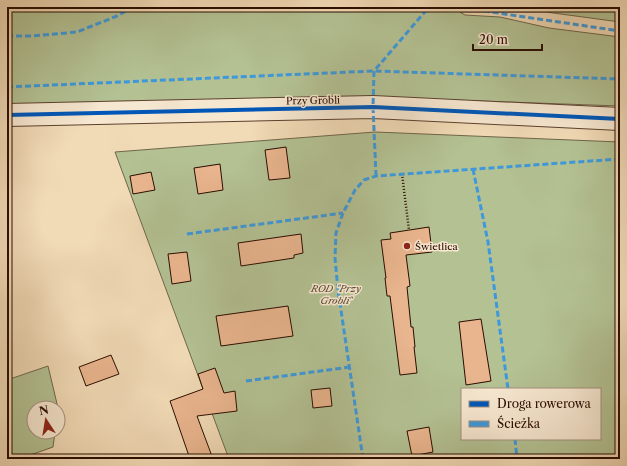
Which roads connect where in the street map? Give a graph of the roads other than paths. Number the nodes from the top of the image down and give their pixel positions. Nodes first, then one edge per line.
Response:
1 (7, 115) edge
2 (620, 120) edge

1 - 2 street, Przy Grobli

